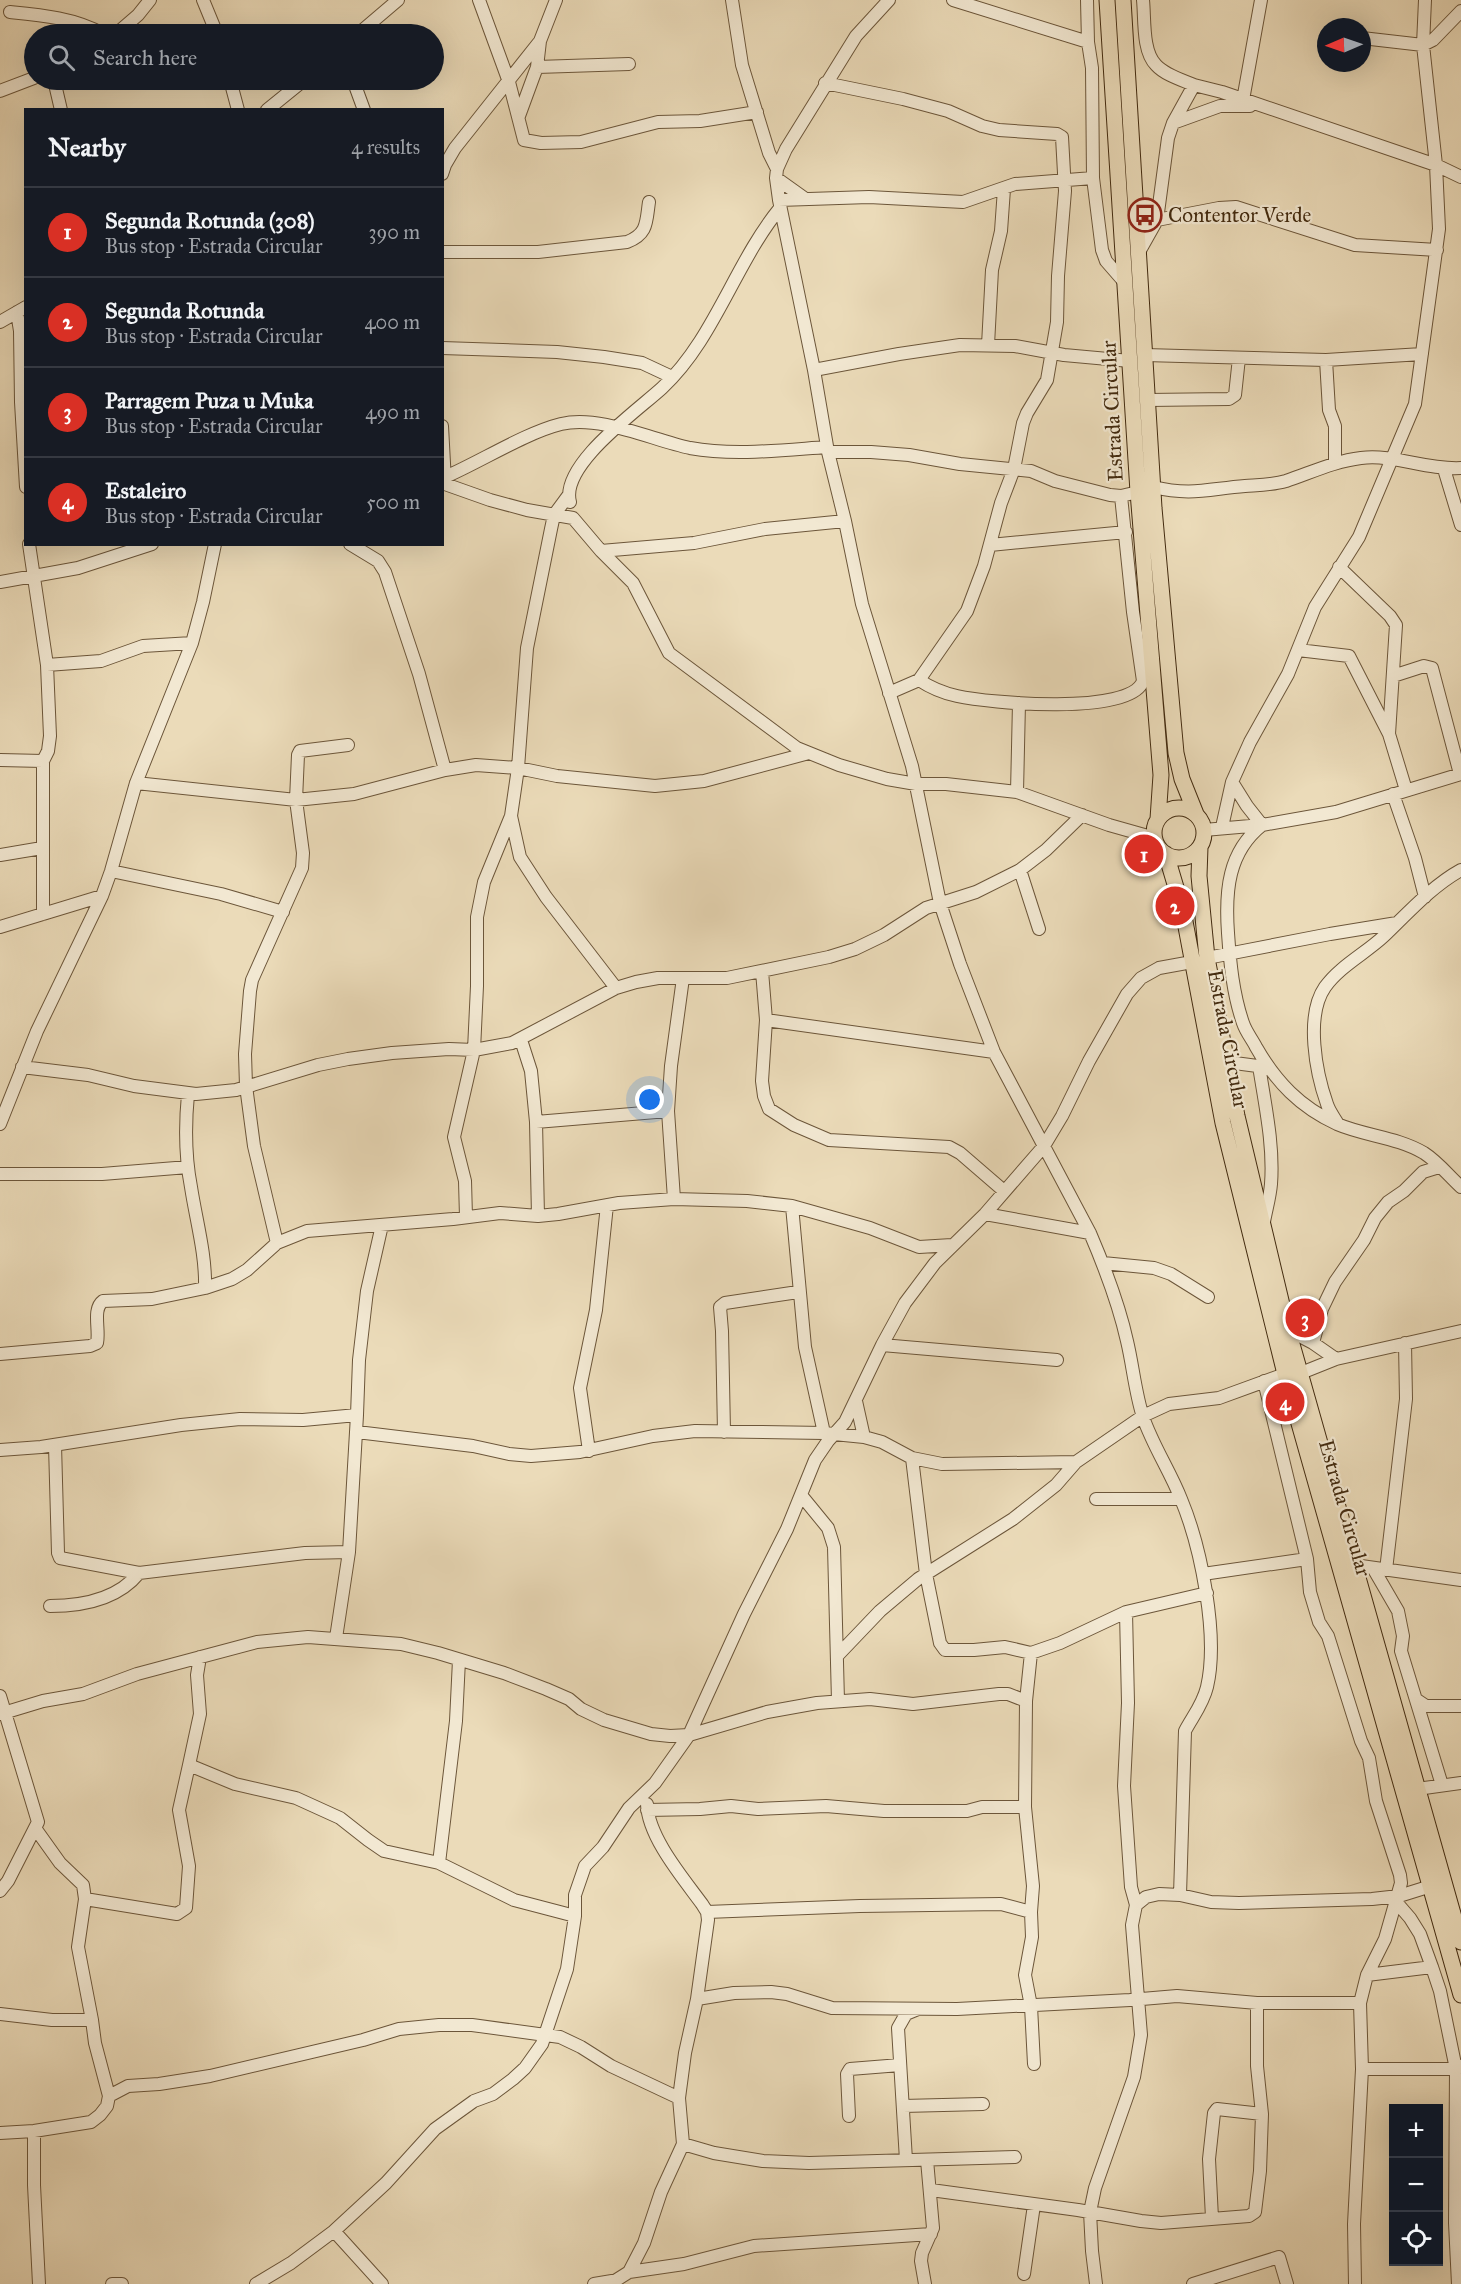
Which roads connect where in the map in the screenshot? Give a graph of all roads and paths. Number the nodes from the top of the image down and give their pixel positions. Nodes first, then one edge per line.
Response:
1 (150, 0) edge
2 (203, 0) edge
3 (398, 0) edge
4 (478, 0) edge
5 (556, 0) edge
6 (732, 0) edge
7 (889, 0) edge
8 (953, 0) edge
9 (1087, 0) edge
10 (1107, 0) edge
11 (1123, 0) edge
12 (1143, 0) edge
13 (1261, 0) edge
14 (1425, 0) edge
15 (1461, 11) edge
16 (10, 12) dead end
17 (78, 24) edge
18 (128, 24) edge
19 (213, 24) edge
20 (370, 24) edge
21 (1371, 39) edge
22 (540, 41) junction
23 (1088, 42) junction
24 (1423, 45) junction
25 (629, 64) dead end
26 (537, 67) junction
27 (24, 82) edge
28 (509, 82) junction
29 (825, 83) junction
30 (1194, 85) junction
31 (56, 90) edge
32 (233, 90) edge
33 (292, 90) edge
34 (357, 90) edge
35 (0, 91) edge
36 (1243, 100) junction
37 (1258, 106) junction
38 (61, 108) edge
39 (237, 108) edge
40 (269, 108) edge
41 (363, 108) edge
42 (757, 112) junction
43 (519, 116) junction
44 (1173, 123) junction
45 (1436, 165) junction
46 (444, 168) edge
47 (777, 174) junction
48 (1461, 177) edge
49 (1093, 178) junction
50 (1065, 179) junction
51 (1004, 189) junction
52 (804, 198) junction
53 (649, 202) dead end
54 (780, 204) junction
55 (1157, 220) junction
56 (1437, 250) junction
57 (444, 252) edge
58 (1139, 252) junction
59 (1127, 286) junction
60 (22, 310) edge
61 (0, 322) edge
62 (988, 345) junction
63 (444, 348) edge
64 (1053, 353) junction
65 (1422, 354) junction
66 (1145, 355) junction
67 (1239, 358) junction
68 (1326, 360) junction
69 (1130, 361) junction
70 (814, 370) junction
71 (672, 377) junction
72 (1148, 400) junction
73 (616, 427) junction
74 (827, 450) junction
75 (24, 453) edge
76 (1392, 458) junction
77 (1335, 463) junction
78 (1461, 468) edge
79 (1014, 469) junction
80 (1444, 469) junction
81 (444, 481) edge
82 (1153, 487) junction
83 (1138, 492) junction
84 (1175, 492) junction
85 (568, 496) junction
86 (1121, 496) junction
87 (1154, 508) junction
88 (554, 515) junction
89 (573, 518) junction
90 (845, 521) junction
91 (1461, 525) edge
92 (1126, 532) junction
93 (990, 545) junction
94 (29, 546) edge
95 (146, 546) edge
96 (215, 546) edge
97 (353, 546) edge
98 (601, 551) junction
99 (1340, 567) junction
100 (33, 577) junction
101 (0, 582) edge
102 (192, 643) junction
103 (1298, 650) junction
104 (47, 665) junction
105 (1393, 676) junction
106 (919, 680) junction
107 (889, 693) junction
108 (1018, 703) junction
109 (1389, 734) junction
110 (348, 745) dead end
111 (809, 753) junction
112 (0, 760) edge
113 (43, 761) junction
114 (518, 768) junction
115 (445, 770) junction
116 (1461, 774) edge
117 (1232, 782) junction
118 (136, 783) junction
119 (916, 784) junction
120 (1406, 790) junction
121 (1017, 792) junction
122 (1393, 794) junction
123 (296, 800) junction
124 (1196, 814) junction
125 (1082, 815) junction
126 (511, 816) junction
127 (1158, 819) junction
128 (1262, 825) junction
129 (1221, 827) junction
130 (1204, 830) junction
131 (1155, 838) junction
132 (1200, 847) junction
133 (42, 848) junction
134 (1166, 854) junction
135 (0, 855) edge
136 (1020, 870) junction
137 (1461, 870) edge
138 (111, 871) junction
139 (102, 896) junction
140 (1425, 897) junction
141 (940, 903) junction
142 (283, 912) junction
143 (43, 914) junction
144 (1397, 924) junction
145 (0, 927) edge
146 (1039, 929) dead end
147 (1229, 954) junction
148 (1200, 960) junction
149 (762, 971) junction
150 (683, 978) junction
151 (615, 988) junction
152 (766, 1020) junction
153 (521, 1040) junction
154 (474, 1050) junction
155 (994, 1052) junction
156 (1227, 1062) junction
157 (22, 1067) junction
158 (1263, 1067) junction
159 (246, 1086) junction
160 (188, 1094) junction
161 (668, 1111) junction
162 (536, 1122) junction
163 (0, 1124) edge
164 (1339, 1125) junction
165 (1044, 1146) junction
166 (188, 1167) junction
167 (1439, 1167) junction
168 (0, 1174) edge
169 (1461, 1187) edge
170 (1004, 1191) junction
171 (674, 1199) junction
172 (607, 1205) junction
173 (792, 1206) junction
174 (810, 1210) junction
175 (985, 1214) junction
176 (538, 1216) junction
177 (466, 1217) junction
178 (795, 1224) junction
179 (382, 1225) junction
180 (1263, 1226) junction
181 (1090, 1233) junction
182 (277, 1243) junction
183 (952, 1245) junction
184 (919, 1247) junction
185 (935, 1263) junction
186 (1103, 1263) junction
187 (205, 1288) junction
188 (798, 1292) junction
189 (1208, 1297) dead end
190 (1288, 1330) junction
191 (1461, 1331) edge
192 (1313, 1343) junction
193 (1405, 1343) junction
194 (882, 1345) junction
195 (0, 1354) edge
196 (1336, 1359) junction
197 (1057, 1360) dead end
198 (1301, 1373) junction
199 (1285, 1374) junction
200 (1264, 1381) junction
201 (856, 1401) junction
202 (357, 1415) junction
203 (1143, 1416) junction
204 (357, 1432) junction
205 (724, 1432) junction
206 (829, 1434) junction
207 (864, 1437) junction
208 (55, 1445) junction
209 (0, 1450) edge
210 (589, 1451) junction
211 (912, 1458) junction
212 (1076, 1462) junction
213 (801, 1495) junction
214 (1096, 1499) dead end
215 (1181, 1499) junction
216 (349, 1552) junction
217 (1307, 1559) junction
218 (1354, 1565) junction
219 (1373, 1568) junction
220 (1386, 1570) junction
221 (139, 1573) junction
222 (926, 1574) junction
223 (1203, 1574) junction
224 (1461, 1580) edge
225 (1207, 1593) junction
226 (50, 1606) dead end
227 (1126, 1612) junction
228 (336, 1638) junction
229 (1031, 1653) junction
230 (838, 1655) junction
231 (200, 1657) junction
232 (459, 1660) junction
233 (0, 1696) edge
234 (838, 1701) junction
235 (1026, 1701) junction
236 (1461, 1706) edge
237 (1421, 1707) junction
238 (3, 1714) edge
239 (689, 1735) junction
240 (189, 1765) junction
241 (1461, 1783) edge
242 (1442, 1785) junction
243 (1417, 1789) junction
244 (647, 1790) junction
245 (1025, 1807) junction
246 (647, 1810) junction
247 (35, 1828) junction
248 (439, 1863) junction
249 (1033, 1886) junction
250 (1431, 1886) junction
251 (0, 1891) edge
252 (1180, 1895) junction
253 (85, 1899) junction
254 (1398, 1899) junction
255 (1001, 1904) junction
256 (1136, 1905) junction
257 (707, 1912) junction
258 (1031, 1912) junction
259 (575, 1916) junction
260 (1461, 1942) edge
261 (1432, 1967) junction
262 (1367, 1975) junction
263 (1461, 1995) edge
264 (697, 1999) junction
265 (1138, 1999) junction
266 (1257, 2003) junction
267 (1360, 2003) junction
268 (1030, 2006) junction
269 (919, 2009) junction
270 (0, 2014) edge
271 (92, 2020) junction
272 (546, 2035) junction
273 (1034, 2064) dead end
274 (900, 2065) junction
275 (1459, 2068) edge
276 (1362, 2069) junction
277 (104, 2070) junction
278 (128, 2086) junction
279 (1459, 2087) edge
280 (109, 2096) junction
281 (679, 2098) junction
282 (983, 2104) dead end
283 (903, 2106) junction
284 (1262, 2114) junction
285 (849, 2116) dead end
286 (34, 2131) junction
287 (0, 2133) edge
288 (683, 2144) junction
289 (1015, 2157) dead end
290 (906, 2160) junction
291 (927, 2160) junction
292 (931, 2190) junction
293 (1034, 2205) junction
294 (1090, 2212) junction
295 (1212, 2218) junction
296 (334, 2231) junction
297 (931, 2234) junction
298 (629, 2272) junction
299 (1024, 2274) dead end
300 (611, 2282) edge
301 (1458, 2283) edge
302 (39, 2284) edge
303 (112, 2284) edge
304 (122, 2284) edge
305 (256, 2284) edge
306 (382, 2284) edge
307 (594, 2284) edge
308 (925, 2284) edge
309 (1096, 2284) edge
310 (1193, 2284) edge
311 (1287, 2284) edge
312 (1355, 2284) edge

1 - 18 street
2 - 19 street
3 - 20 street
4 - 28 street
5 - 22 street
6 - 42 street
7 - 29 street
8 - 23 street
9 - 23 street
10 - 59 main road, Estrada Circular
11 - 58 main road, Estrada Circular
12 - 30 street
13 - 36 street
14 - 24 street
15 - 24 street
16 - 17 street
21 - 24 street
22 - 26 street
22 - 28 street
23 - 49 street
24 - 45 street
25 - 26 street
26 - 43 street
27 - 35 street
28 - 43 street
28 - 46 street
29 - 47 street
29 - 50 street
30 - 36 street
30 - 44 street
31 - 38 street
32 - 39 street
33 - 40 street
34 - 41 street
36 - 37 street
37 - 44 street
37 - 45 street
42 - 43 street
42 - 47 street
44 - 55 street
45 - 48 street
45 - 56 street
47 - 52 street
47 - 54 street
49 - 50 street
49 - 59 street
50 - 51 street
50 - 64 street
51 - 52 street
51 - 62 street
52 - 54 street
53 - 57 street
54 - 70 street
54 - 71 street
55 - 56 street
55 - 58 street
56 - 65 street
58 - 66 main road, Estrada Circular
59 - 69 main road, Estrada Circular
60 - 61 street
60 - 75 street
62 - 64 street
62 - 70 street
63 - 71 street
64 - 69 street
64 - 79 street
65 - 68 street
65 - 76 street
66 - 67 street
66 - 72 main road, Estrada Circular
67 - 68 street
67 - 72 street
68 - 77 street
69 - 83 main road, Estrada Circular
70 - 74 street
71 - 73 street
72 - 82 main road, Estrada Circular
73 - 74 street
73 - 81 street
73 - 85 street
74 - 79 street
74 - 90 street
76 - 77 street
76 - 80 street
76 - 99 street
77 - 84 street
78 - 80 street
79 - 86 street
79 - 93 street
80 - 91 street
81 - 88 street
82 - 84 street
82 - 87 main road, Estrada Circular
83 - 86 street
83 - 127 main road, Estrada Circular
84 - 87 street
85 - 88 street
85 - 89 street
86 - 92 street
87 - 124 main road, Estrada Circular
88 - 89 street
88 - 114 street
89 - 98 street
90 - 98 street
90 - 107 street
92 - 93 street
92 - 108 street
93 - 106 street
94 - 100 street
95 - 100 street
96 - 102 street
97 - 115 street
98 - 111 street
99 - 103 street
99 - 105 street
100 - 101 street
100 - 104 street
102 - 104 street
102 - 118 street
103 - 109 street
103 - 117 street
104 - 113 street
105 - 109 street
105 - 116 street
106 - 107 street
106 - 108 street
107 - 119 street
108 - 121 street
109 - 120 street
110 - 123 street
111 - 114 street
111 - 119 street
112 - 113 street
113 - 133 street
114 - 115 street
114 - 126 street
115 - 123 street
116 - 120 street
117 - 128 street
117 - 129 street
118 - 123 street
118 - 138 street
119 - 121 street
119 - 141 street
120 - 122 street
121 - 125 street
122 - 128 street
122 - 140 street
123 - 142 street
124 - 127 main road
124 - 130 main road
125 - 131 street
125 - 136 street
126 - 151 street
126 - 154 street
127 - 131 main road
128 - 129 street
128 - 147 street
129 - 130 street
130 - 132 main road
131 - 134 main road
132 - 134 main road
132 - 148 main road, Estrada Circular
133 - 135 street
133 - 143 street
134 - 148 main road, Estrada Circular
136 - 141 street
136 - 146 street
137 - 140 street
138 - 139 street
138 - 142 street
139 - 143 street
139 - 157 street
140 - 144 street
141 - 149 street
141 - 155 street
142 - 159 street
143 - 145 street
144 - 147 street
144 - 164 street
147 - 148 street
147 - 158 street
148 - 156 main road, Estrada Circular
148 - 165 street
148 - 199 main road, Estrada Circular
149 - 150 street
149 - 152 street
150 - 151 street
150 - 161 street
151 - 153 street
152 - 155 street
152 - 170 street
153 - 154 street
153 - 162 street
154 - 159 street
154 - 177 street
155 - 165 street
156 - 158 street
156 - 180 main road, Estrada Circular
157 - 160 street
157 - 163 street
158 - 164 street
158 - 180 street
159 - 160 street
159 - 182 street
160 - 166 street
161 - 162 street
161 - 171 street
162 - 176 street
164 - 167 street
165 - 170 street
165 - 181 street
166 - 168 street
166 - 187 street
167 - 169 street
167 - 192 street
170 - 175 street
171 - 172 street
171 - 173 street
172 - 176 street
172 - 210 street
173 - 174 street
173 - 178 street
174 - 178 street
174 - 184 street
175 - 181 street
175 - 183 street
176 - 177 street
177 - 179 street
178 - 188 street
179 - 182 street
179 - 202 street
180 - 190 main road, Estrada Circular
181 - 186 street
182 - 187 street
183 - 184 street
183 - 185 street
184 - 185 street
185 - 194 street
186 - 189 street
186 - 203 street
187 - 195 street
188 - 205 street
188 - 206 street
190 - 192 street
190 - 198 main road, Estrada Circular
191 - 193 street
192 - 196 street
193 - 196 street
193 - 220 street
194 - 197 street
194 - 201 street
196 - 198 street
198 - 218 main road, Estrada Circular
199 - 200 street
199 - 250 main road, Estrada Circular
200 - 203 street
200 - 217 street
201 - 206 street
201 - 207 street
202 - 204 street
202 - 208 street
203 - 212 street
203 - 215 street
204 - 210 street
204 - 216 street
205 - 206 street
205 - 210 street
206 - 207 street
206 - 213 street
207 - 211 street
208 - 209 street
208 - 221 street
211 - 212 street
211 - 222 street
212 - 222 street
213 - 230 street
213 - 239 street
214 - 215 street
215 - 223 street
216 - 221 street
216 - 228 street
217 - 223 street
217 - 254 street
218 - 219 street
218 - 243 main road, Estrada Circular
219 - 220 street
219 - 237 street
220 - 224 street
221 - 226 street
222 - 229 street
222 - 230 street
223 - 225 street
225 - 227 street
225 - 252 street
227 - 229 street
227 - 256 street
228 - 231 street
228 - 232 street
229 - 235 street
230 - 234 street
231 - 238 street
231 - 240 street
232 - 239 street
232 - 248 street
233 - 238 street
234 - 235 street
234 - 239 street
235 - 245 street
236 - 237 street
237 - 242 street
238 - 247 street
239 - 244 street
240 - 248 street
240 - 253 street
241 - 242 street
242 - 243 street
243 - 260 main road, Estrada Circular
244 - 246 street
244 - 259 street
245 - 246 street
245 - 249 street
246 - 257 street
247 - 251 street
247 - 253 street
248 - 259 street
249 - 255 street
249 - 258 street
250 - 254 street
250 - 263 main road, Estrada Circular
252 - 254 street
252 - 256 street
253 - 271 street
254 - 261 street
254 - 262 street
255 - 257 street
255 - 258 street
256 - 265 street
257 - 264 street
258 - 268 street
259 - 272 street
261 - 262 street
261 - 275 street
262 - 267 street
264 - 269 street
264 - 281 street
265 - 266 street
265 - 268 street
265 - 294 street
266 - 267 street
266 - 284 street
267 - 276 street
268 - 269 street
268 - 273 street
269 - 274 street
270 - 271 street
271 - 277 street
272 - 278 street
272 - 281 street
272 - 296 street
274 - 283 street
274 - 285 street
275 - 276 street
275 - 279 street
276 - 312 street
277 - 278 street
277 - 280 street
278 - 280 street
279 - 301 street
280 - 286 street
281 - 288 street
282 - 283 street
283 - 290 street
284 - 295 street
284 - 295 street
286 - 287 street
286 - 302 street
288 - 290 street
288 - 298 street
289 - 291 street
290 - 291 street
291 - 292 street
292 - 293 street
292 - 297 street
293 - 294 street
293 - 299 street
294 - 295 street
294 - 309 street
296 - 305 street
296 - 306 street
297 - 298 street
297 - 308 street
298 - 300 street
300 - 307 street
303 - 304 street
310 - 311 street

